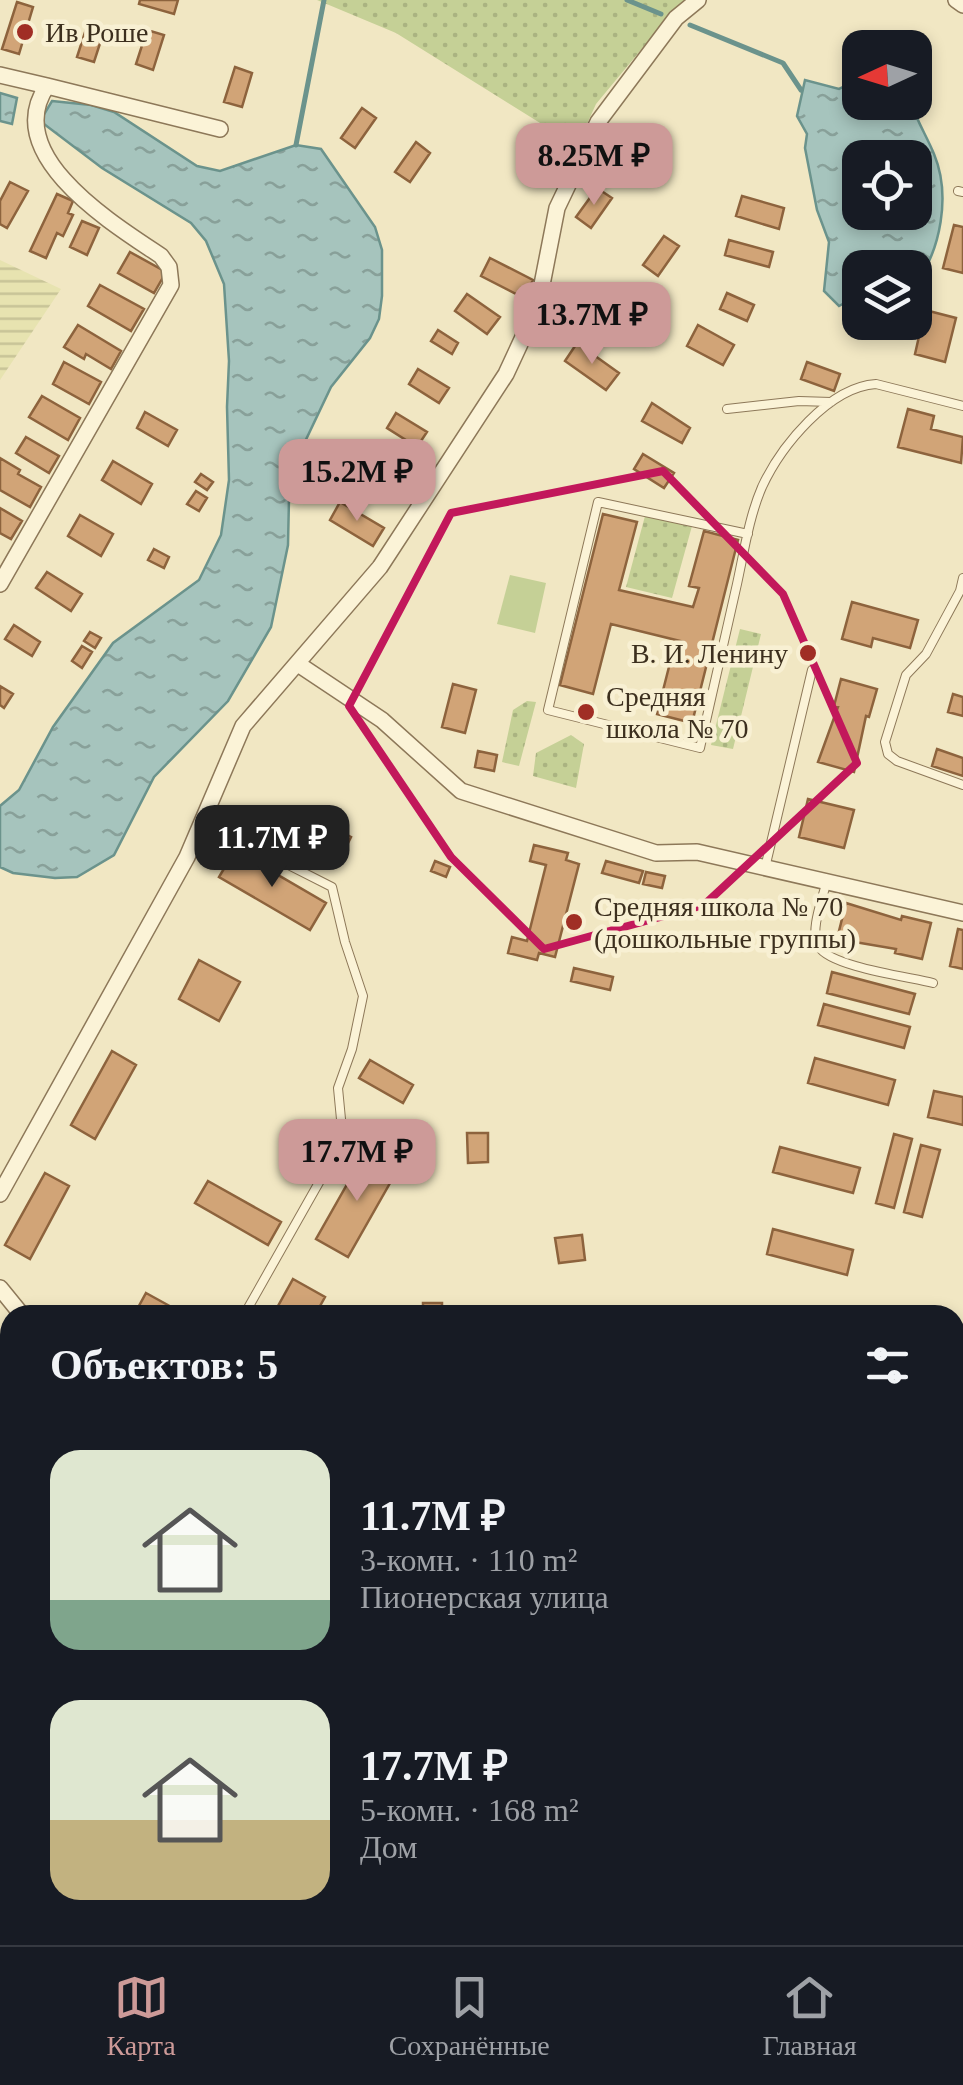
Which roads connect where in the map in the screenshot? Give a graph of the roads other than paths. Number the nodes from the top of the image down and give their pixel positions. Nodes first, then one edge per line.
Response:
1 (698, 0) edge
2 (956, 0) edge
3 (963, 5) edge
4 (0, 75) edge
5 (46, 86) junction
6 (220, 129) dead end
7 (832, 402) junction
8 (963, 406) edge
9 (727, 409) dead end
10 (748, 534) junction
11 (963, 578) edge
12 (0, 584) edge
13 (298, 664) junction
14 (812, 670) dead end
15 (963, 785) edge
16 (202, 821) junction
17 (765, 868) junction
18 (826, 884) junction
19 (963, 913) edge
20 (934, 983) dead end
21 (0, 1194) edge
22 (250, 1305) edge

1 - 13 street
2 - 3 street
4 - 5 street
5 - 6 street
5 - 12 street
7 - 8 lane
7 - 9 lane
7 - 10 lane
10 - 10 lane
11 - 15 lane
13 - 16 street
13 - 17 street
14 - 17 lane
16 - 21 street
16 - 22 lane
17 - 18 street
18 - 19 street
18 - 20 lane

